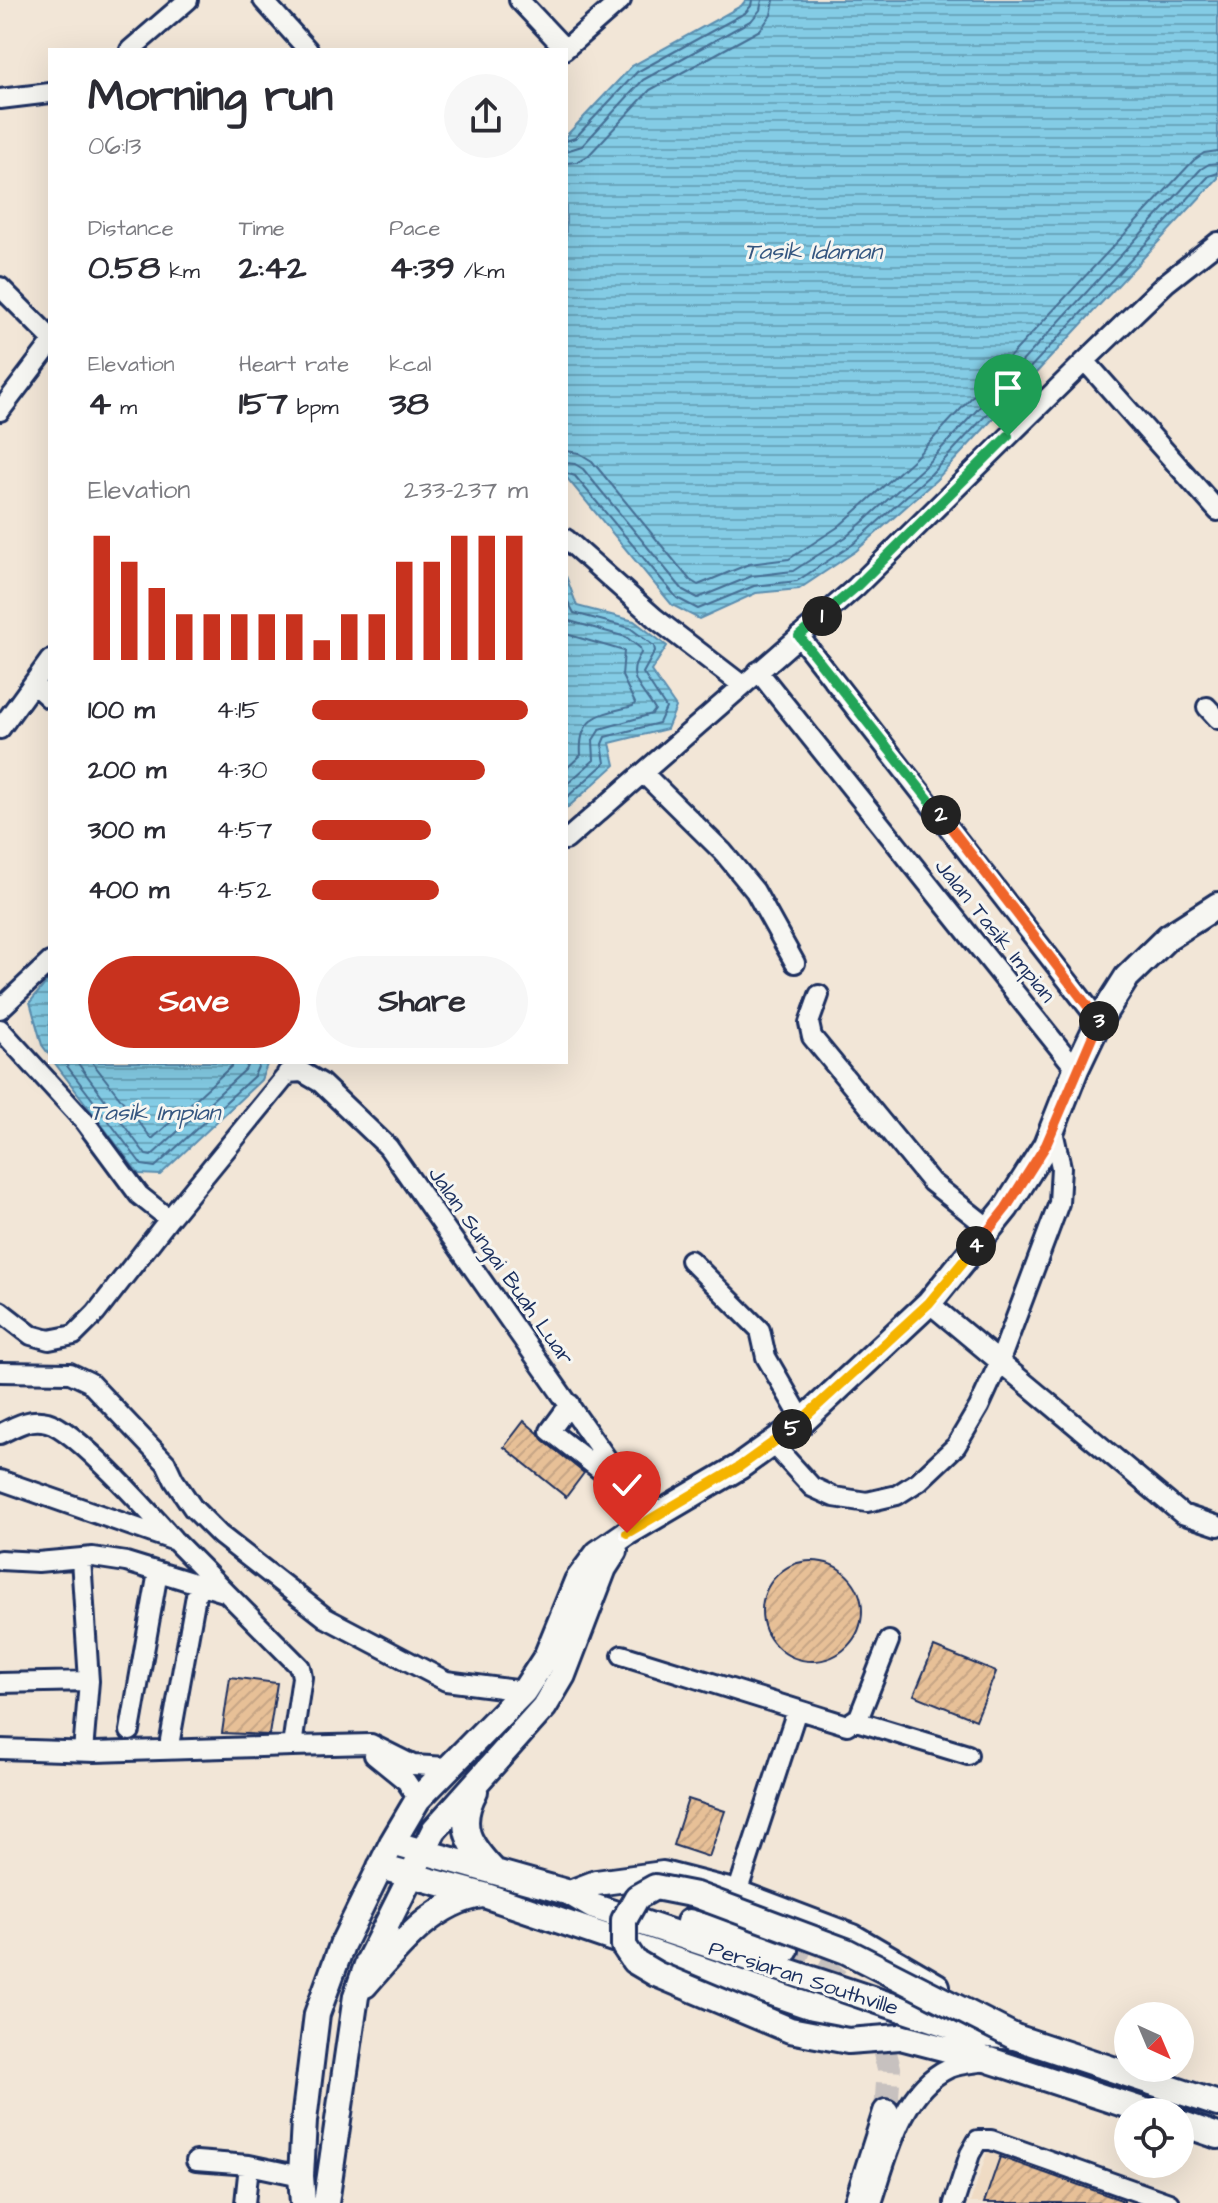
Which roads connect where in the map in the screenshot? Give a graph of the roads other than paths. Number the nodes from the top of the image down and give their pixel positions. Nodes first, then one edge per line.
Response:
1 (188, 0) edge
2 (263, 0) edge
3 (519, 0) edge
4 (621, 0) edge
5 (132, 48) edge
6 (306, 48) edge
7 (563, 48) edge
8 (567, 48) edge
9 (48, 93) edge
10 (0, 99) edge
11 (1218, 242) edge
12 (0, 287) edge
13 (48, 335) edge
14 (48, 348) edge
15 (1085, 361) junction
16 (0, 411) edge
17 (1218, 511) edge
18 (568, 541) edge
19 (799, 636) junction
20 (48, 663) edge
21 (758, 671) junction
22 (33, 684) junction
23 (742, 685) junction
24 (48, 697) edge
25 (0, 729) edge
26 (643, 773) junction
27 (568, 838) edge
28 (1218, 905) edge
29 (795, 963) dead end
30 (48, 964) edge
31 (819, 995) dead end
32 (0, 1009) edge
33 (1099, 1021) junction
34 (0, 1029) edge
35 (292, 1068) edge
36 (1076, 1069) junction
37 (1053, 1131) junction
38 (169, 1219) junction
39 (990, 1229) junction
40 (690, 1260) dead end
41 (929, 1303) junction
42 (0, 1311) edge
43 (999, 1363) junction
44 (0, 1372) edge
45 (570, 1404) junction
46 (803, 1421) junction
47 (0, 1434) edge
48 (772, 1443) junction
49 (0, 1480) edge
50 (633, 1495) junction
51 (649, 1519) junction
52 (1218, 1526) edge
53 (627, 1533) junction
54 (175, 1541) junction
55 (81, 1559) junction
56 (0, 1560) edge
57 (158, 1572) junction
58 (198, 1584) junction
59 (229, 1594) junction
60 (889, 1641) dead end
61 (622, 1655) dead end
62 (89, 1681) junction
63 (0, 1683) edge
64 (524, 1691) junction
65 (797, 1710) junction
66 (856, 1721) junction
67 (130, 1731) dead end
68 (170, 1740) dead end
69 (360, 1743) junction
70 (292, 1746) junction
71 (0, 1749) edge
72 (83, 1752) junction
73 (968, 1755) dead end
74 (448, 1767) junction
75 (486, 1772) junction
76 (418, 1799) junction
77 (392, 1843) junction
78 (421, 1852) junction
79 (380, 1867) junction
80 (494, 1871) junction
81 (409, 1875) junction
82 (570, 1893) junction
83 (737, 1893) junction
84 (484, 1895) junction
85 (786, 1950) tunnel mouth
86 (356, 1996) junction
87 (900, 2037) junction
88 (1015, 2037) junction
89 (989, 2060) junction
90 (1114, 2101) edge
91 (1218, 2104) edge
92 (886, 2112) tunnel mouth
93 (1194, 2128) edge
94 (1218, 2136) edge
95 (196, 2161) dead end
96 (249, 2165) junction
97 (301, 2176) junction
98 (1159, 2202) edge
99 (245, 2203) edge
100 (303, 2203) edge
101 (326, 2203) edge
102 (857, 2203) edge
103 (872, 2203) edge
104 (954, 2203) edge

1 - 5 street
2 - 6 street
3 - 7 street
4 - 8 street
9 - 10 street
11 - 15 street
12 - 13 street
14 - 16 street
15 - 17 street
15 - 19 street
18 - 23 street
19 - 21 street
19 - 33 street
20 - 22 street
21 - 23 street
21 - 36 street, Jalan Tasik Impian
22 - 24 street
22 - 25 street
23 - 26 street
26 - 27 street
26 - 29 street
28 - 33 main road
30 - 32 street
31 - 39 street
33 - 36 main road
34 - 38 street
35 - 38 street
35 - 45 street, Jalan Sungai Buah Luar
36 - 37 main road
37 - 39 main road
37 - 43 street
38 - 42 street
39 - 41 main road
40 - 46 street
41 - 43 street
41 - 46 main road
43 - 48 street
43 - 52 street
44 - 64 street
45 - 50 street, Jalan Sungai Buah Luar
45 - 50 street
46 - 48 main road
47 - 54 street
48 - 51 main road
49 - 54 street
50 - 51 street, Jalan Sungai Buah Luar
51 - 53 main road
53 - 64 main road
53 - 75 main road
54 - 59 street
55 - 56 street
55 - 57 street
55 - 62 street
57 - 58 street
57 - 67 street
58 - 59 street
58 - 68 street
59 - 70 street
60 - 66 street
61 - 65 street
62 - 63 street
62 - 72 street
64 - 74 main road
65 - 66 street
65 - 83 street
66 - 73 street
69 - 70 street
69 - 74 street
69 - 76 street
70 - 72 street
71 - 72 street
74 - 76 main road
75 - 78 main road
75 - 80 main road
76 - 77 main road
77 - 78 main road, Persiaran Southville
77 - 79 main road
78 - 80 main road, Persiaran Southville
78 - 81 main road
79 - 81 main road, Persiaran Southville
79 - 97 main road
80 - 82 main road, Persiaran Southville
81 - 84 main road, Persiaran Southville
81 - 86 main road
82 - 83 main road
82 - 85 main road
82 - 88 main road, Persiaran Southville
83 - 88 main road
84 - 86 main road
84 - 87 main road, Persiaran Southville
86 - 101 main road
87 - 88 main road, bridge
87 - 89 main road, Persiaran Southville
88 - 91 main road, Persiaran Southville
89 - 90 main road, Persiaran Southville
89 - 103 street
92 - 102 main road
93 - 94 main road
95 - 96 street
96 - 97 street
96 - 99 street
97 - 100 main road
98 - 104 street

